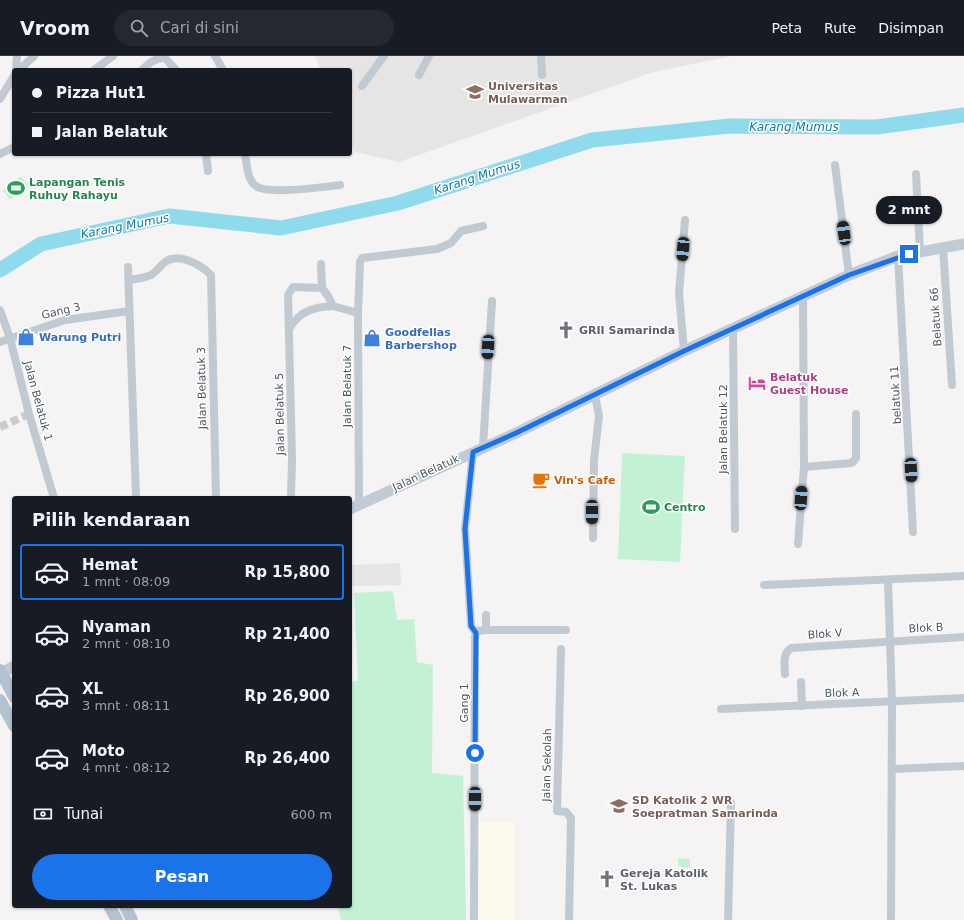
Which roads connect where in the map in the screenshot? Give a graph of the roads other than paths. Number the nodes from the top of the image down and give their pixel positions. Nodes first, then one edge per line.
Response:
1 (17, 56) edge
2 (34, 56) edge
3 (113, 56) edge
4 (215, 56) edge
5 (384, 56) edge
6 (429, 56) edge
7 (541, 56) edge
8 (16, 68) edge
9 (22, 68) edge
10 (97, 68) edge
11 (144, 68) edge
12 (174, 68) edge
13 (221, 68) edge
14 (419, 75) dead end
15 (542, 75) dead end
16 (12, 79) edge
17 (362, 86) dead end
18 (0, 99) edge
19 (12, 148) edge
20 (0, 154) edge
21 (206, 156) edge
22 (245, 156) edge
23 (835, 165) dead end
24 (208, 171) dead end
25 (916, 174) dead end
26 (340, 186) dead end
27 (685, 220) dead end
28 (483, 226) dead end
29 (964, 244) edge
30 (943, 247) junction
31 (920, 251) junction
32 (898, 256) junction
33 (321, 264) dead end
34 (128, 267) dead end
35 (849, 275) junction
36 (129, 280) junction
37 (322, 288) junction
38 (803, 296) junction
39 (492, 301) dead end
40 (333, 306) junction
41 (0, 310) edge
42 (129, 311) junction
43 (358, 313) junction
44 (289, 329) junction
45 (733, 330) junction
46 (10, 338) junction
47 (0, 342) edge
48 (684, 351) junction
49 (952, 385) dead end
50 (595, 395) junction
51 (856, 414) dead end
52 (478, 449) junction
53 (804, 467) junction
54 (53, 496) edge
55 (136, 496) edge
56 (216, 496) edge
57 (290, 496) edge
58 (354, 507) edge
59 (735, 529) dead end
60 (913, 532) dead end
61 (593, 538) dead end
62 (798, 544) dead end
63 (964, 576) edge
64 (888, 580) junction
65 (764, 585) dead end
66 (486, 615) dead end
67 (486, 630) junction
68 (566, 630) dead end
69 (476, 633) junction
70 (964, 637) edge
71 (889, 641) junction
72 (561, 649) dead end
73 (12, 667) edge
74 (1, 671) edge
75 (785, 674) dead end
76 (801, 682) dead end
77 (12, 693) edge
78 (964, 698) edge
79 (0, 700) edge
80 (892, 702) junction
81 (802, 706) junction
82 (721, 709) dead end
83 (12, 722) edge
84 (964, 766) edge
85 (892, 769) junction
86 (731, 803) dead end
87 (110, 908) edge
88 (126, 908) edge
89 (117, 920) edge
90 (132, 920) edge
91 (474, 920) edge
92 (569, 920) edge
93 (728, 920) edge
94 (891, 920) edge

1 - 8 street
2 - 9 street
3 - 10 street
4 - 13 street
5 - 17 street
6 - 14 street
7 - 15 street
11 - 12 street
16 - 18 street
19 - 20 street
21 - 24 street
22 - 26 street
23 - 35 street
25 - 31 street
27 - 48 street
28 - 43 street, Jalan Belatuk 7
29 - 30 street, Jalan Belatuk
30 - 31 street, Jalan Belatuk
30 - 49 street, Belatuk 66
31 - 32 street, Jalan Belatuk
32 - 35 street, Jalan Belatuk
32 - 60 street, belatuk 11
33 - 37 street
34 - 36 street
35 - 38 street, Jalan Belatuk
36 - 42 street
36 - 56 street, Jalan Belatuk 3
37 - 40 street
37 - 44 street, Jalan Belatuk 5
38 - 45 street, Jalan Belatuk
38 - 53 street
39 - 52 street, Gang 1
40 - 43 street
40 - 44 street
41 - 46 street, Jalan Belatuk 1
42 - 46 street, Gang 3
42 - 55 street
43 - 58 street, Jalan Belatuk 7
44 - 57 street, Jalan Belatuk 5
45 - 48 street, Jalan Belatuk
45 - 59 street, Jalan Belatuk 12
46 - 47 street, Gang 3
46 - 54 street, Jalan Belatuk 1
48 - 50 street, Jalan Belatuk
50 - 52 street, Jalan Belatuk
50 - 61 street
51 - 53 street
52 - 58 street, Jalan Belatuk
52 - 69 street, Gang 1
53 - 62 street
63 - 64 street
64 - 65 street
64 - 71 street
66 - 67 street
67 - 68 street
67 - 69 street
69 - 91 street, Gang 1
70 - 71 street, Blok B
71 - 75 street, Blok V
71 - 80 street
72 - 92 street, Jalan Sekolah
73 - 74 street
74 - 77 main road
76 - 81 street
78 - 80 street, Blok A
79 - 83 main road
80 - 81 street, Blok A
80 - 85 street
81 - 82 street, Blok A
84 - 85 street
85 - 94 street
86 - 93 street
87 - 89 main road
88 - 90 main road

